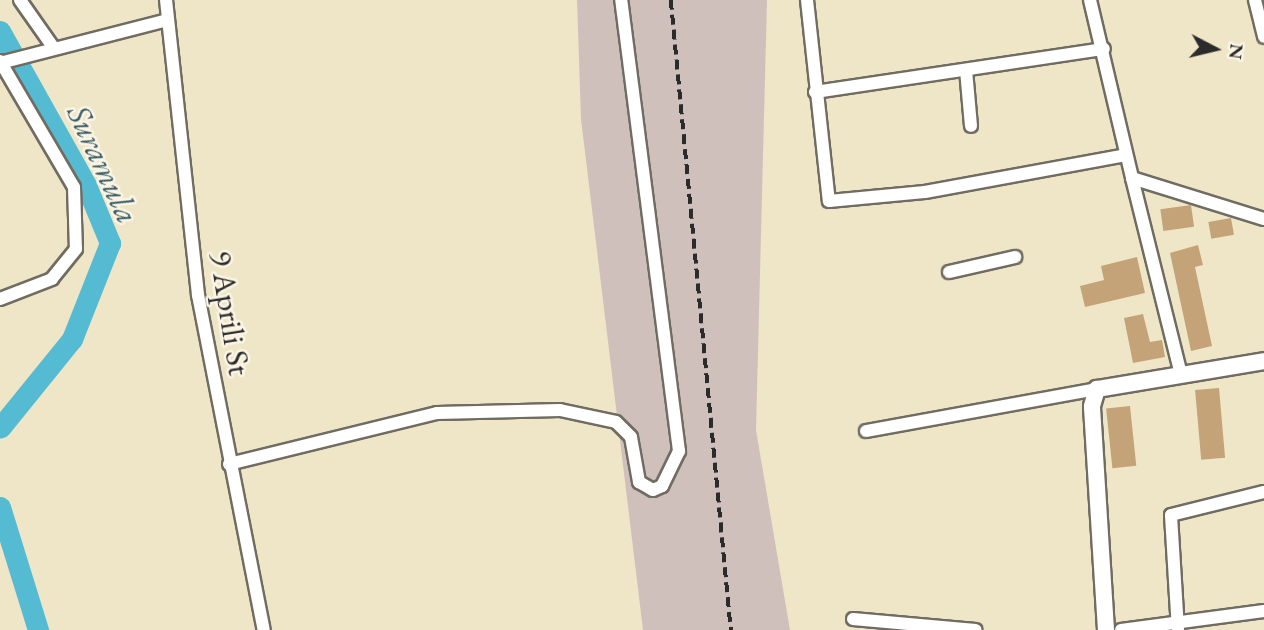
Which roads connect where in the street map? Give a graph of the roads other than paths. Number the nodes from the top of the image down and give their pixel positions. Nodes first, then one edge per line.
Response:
1 (20, 0) edge
2 (166, 0) edge
3 (621, 0) edge
4 (807, 0) edge
5 (1090, 0) edge
6 (1255, 0) edge
7 (167, 20) junction
8 (1264, 37) edge
9 (50, 49) junction
10 (1104, 49) junction
11 (0, 62) edge
12 (966, 70) junction
13 (815, 92) junction
14 (971, 126) dead end
15 (1126, 155) junction
16 (1132, 178) junction
17 (1264, 219) edge
18 (1015, 257) dead end
19 (949, 272) dead end
20 (0, 299) edge
21 (1264, 362) edge
22 (1181, 374) junction
23 (1097, 389) junction
24 (866, 431) dead end
25 (229, 464) junction
26 (1264, 492) edge
27 (1264, 611) edge
28 (853, 619) dead end
29 (1178, 626) edge
30 (264, 630) edge
31 (976, 630) edge
32 (1106, 630) edge
33 (1121, 630) edge

1 - 9 street
2 - 7 street, 9 Aprili St
3 - 25 street
4 - 13 street
5 - 10 street
6 - 8 street
7 - 9 street
7 - 25 street, 9 Aprili St
9 - 11 street
10 - 12 street
10 - 15 street
11 - 20 street
12 - 13 street
12 - 14 street
13 - 15 street
15 - 16 street
16 - 17 street
16 - 22 street
18 - 19 street
21 - 22 street
22 - 23 street
23 - 24 street
23 - 32 street
25 - 30 street, 9 Aprili St
26 - 29 street
27 - 29 street
28 - 31 street
29 - 33 street

